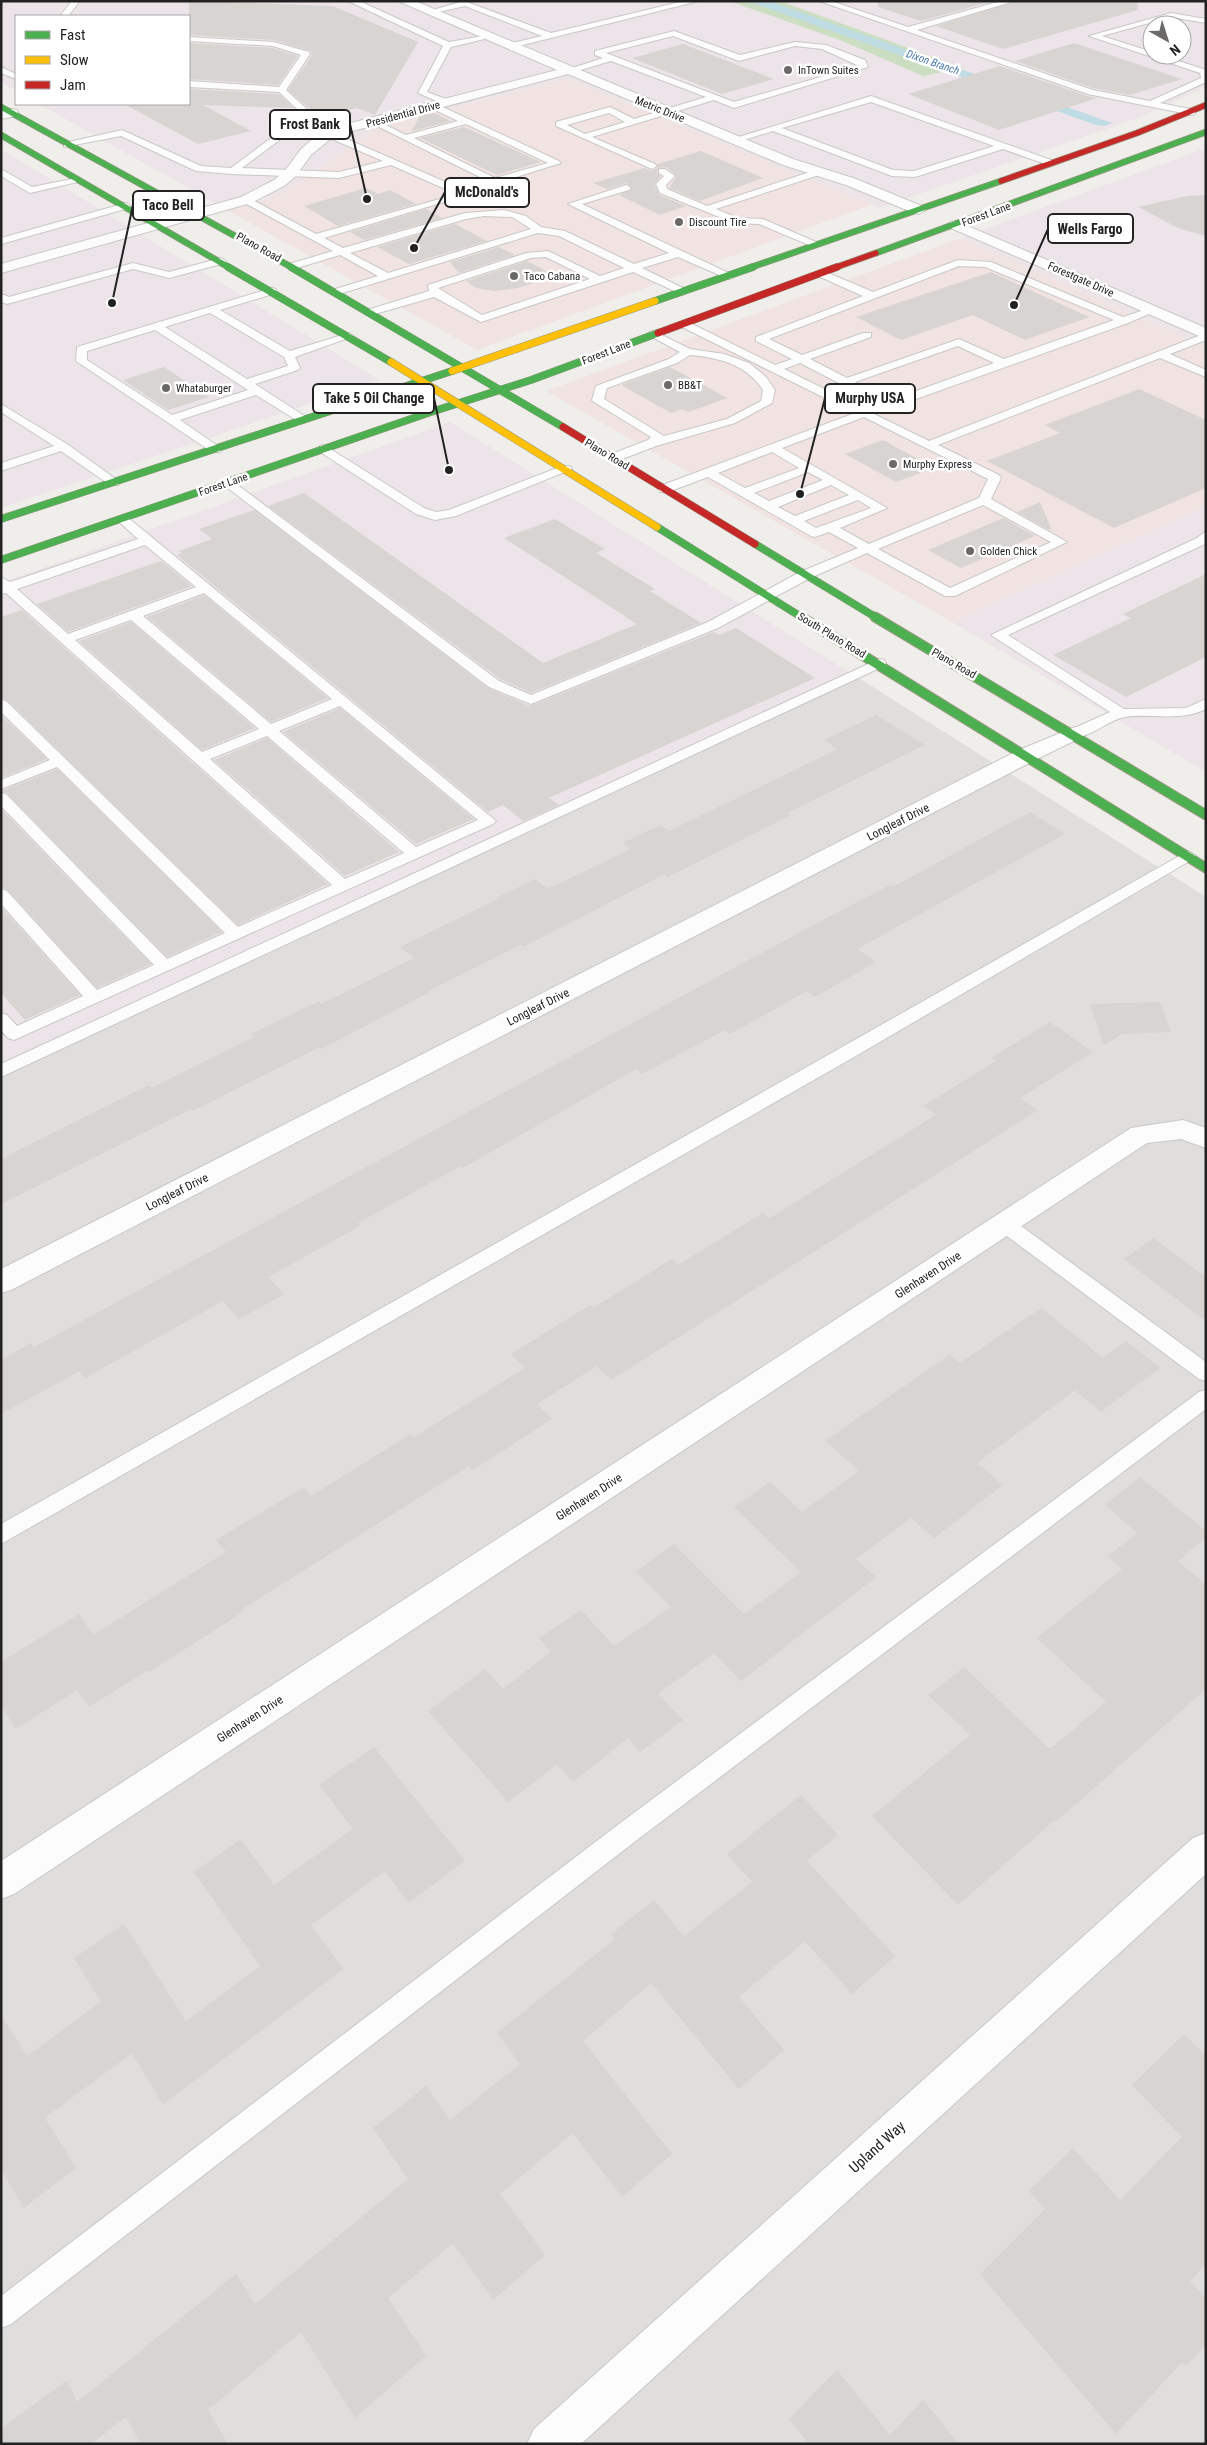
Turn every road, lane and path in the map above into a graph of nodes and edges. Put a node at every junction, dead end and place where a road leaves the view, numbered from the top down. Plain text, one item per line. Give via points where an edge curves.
1 (76, 1) edge
2 (352, 1) edge
3 (404, 1) edge
4 (695, 1) edge
5 (822, 1) edge
6 (1011, 1) edge
7 (430, 12) junction
8 (65, 15) edge
9 (1206, 22) edge
10 (908, 30) junction
11 (550, 36) junction
12 (489, 37) junction
13 (190, 39) edge
14 (448, 45) junction
15 (511, 46) junction
16 (612, 58) junction
17 (1, 69) edge
18 (566, 71) junction
19 (15, 77) edge
20 (15, 78) edge
21 (1, 80) edge
22 (190, 84) edge
23 (281, 90) junction
24 (714, 98) junction
25 (1153, 103) junction
26 (440, 104) junction
27 (1206, 105) edge
28 (5, 112) edge
29 (666, 112) junction
30 (1192, 112) junction
31 (1206, 115) edge
32 (467, 121) junction
33 (373, 122) junction
34 (633, 122) junction
35 (318, 124) junction
36 (773, 128) junction
37 (1206, 132) edge
38 (330, 135) junction
39 (1, 136) edge
40 (584, 137) junction
41 (405, 138) junction
42 (734, 140) junction
43 (67, 145) junction
44 (1003, 146) junction
45 (392, 162) junction
46 (1051, 163) junction
47 (652, 166) dead end
48 (232, 171) junction
49 (662, 171) dead end
50 (1, 172) edge
51 (819, 172) junction
52 (290, 174) junction
53 (77, 180) junction
54 (626, 188) dead end
55 (246, 200) junction
56 (126, 206) junction
57 (707, 209) junction
58 (919, 210) junction
59 (200, 214) junction
60 (465, 216) junction
61 (495, 224) dead end
62 (956, 225) junction
63 (160, 226) junction
64 (538, 230) junction
65 (314, 238) junction
66 (1, 242) edge
67 (818, 245) junction
68 (340, 252) junction
69 (678, 253) junction
70 (221, 261) junction
71 (293, 266) junction
72 (634, 267) junction
73 (1, 269) edge
74 (822, 274) junction
75 (386, 276) junction
76 (730, 276) junction
77 (598, 279) junction
78 (272, 291) junction
79 (336, 292) junction
80 (683, 292) junction
81 (435, 293) junction
82 (873, 296) junction
83 (1, 297) edge
84 (212, 309) junction
85 (1153, 310) junction
86 (371, 312) junction
87 (1124, 321) junction
88 (684, 324) junction
89 (156, 326) junction
90 (654, 334) junction
91 (867, 335) dead end
92 (1206, 335) edge
93 (349, 336) junction
94 (688, 352) junction
95 (1160, 354) junction
96 (288, 355) junction
97 (801, 359) junction
98 (1005, 364) junction
99 (465, 367) junction
100 (775, 369) junction
101 (1206, 374) edge
102 (422, 380) junction
103 (846, 382) junction
104 (246, 383) junction
105 (256, 390) junction
106 (501, 390) junction
107 (457, 403) junction
108 (892, 405) junction
109 (1, 407) edge
110 (866, 413) junction
111 (172, 419) junction
112 (302, 419) junction
113 (652, 443) junction
114 (929, 445) junction
115 (63, 447) junction
116 (216, 448) junction
117 (773, 448) junction
118 (324, 449) junction
119 (613, 458) junction
120 (1, 467) edge
121 (809, 468) junction
122 (566, 469) junction
123 (708, 472) junction
124 (832, 481) junction
125 (114, 482) junction
126 (227, 483) junction
127 (664, 489) junction
128 (744, 493) junction
129 (858, 496) junction
130 (984, 500) junction
131 (768, 506) junction
132 (1, 519) edge
133 (122, 519) junction
134 (794, 521) junction
135 (830, 528) junction
136 (1206, 535) edge
137 (147, 540) junction
138 (869, 549) junction
139 (1, 560) edge
140 (805, 575) junction
141 (4, 586) edge
142 (206, 588) junction
143 (766, 594) junction
144 (134, 614) junction
145 (66, 639) junction
146 (879, 663) junction
147 (342, 700) junction
148 (1206, 703) edge
149 (1, 704) edge
150 (1189, 712) junction
151 (1121, 713) junction
152 (1206, 714) edge
153 (269, 729) junction
154 (1075, 733) junction
155 (1027, 755) junction
156 (200, 758) junction
157 (60, 761) junction
158 (1, 785) edge
159 (1, 797) edge
160 (1206, 815) edge
161 (415, 854) junction
162 (1188, 856) junction
163 (1206, 868) edge
164 (344, 886) junction
165 (1, 894) edge
166 (235, 934) junction
167 (165, 966) junction
168 (94, 998) junction
169 (1, 1019) edge
170 (1, 1071) edge
171 (1194, 1134) edge
172 (1006, 1225) junction
173 (1, 1282) edge
174 (1206, 1373) edge
175 (1206, 1398) edge
176 (1, 1535) edge
177 (1206, 1850) edge
178 (1, 1882) edge
179 (1, 2314) edge
180 (549, 2444) edge

1 - 8 lane
2 - 14 lane
3 - 7 street, Metric Drive
4 - 11 lane
5 - 10 lane
6 - 10 lane
7 - 11 lane via 466,3
7 - 12 street, Metric Drive
9 - 25 lane via 1171,15 1093,36 1204,72 1206,79
10 - 25 lane via 1091,92
11 - 15 lane
12 - 14 lane
12 - 15 street, Metric Drive
13 - 23 lane via 274,44 306,54
14 - 26 lane via 422,93
15 - 18 street, Metric Drive
16 - 18 lane
16 - 24 lane
16 - 24 lane via 598,53 674,33 739,58 788,45 808,45 823,47 862,62 864,67 734,105
17 - 19 lane
18 - 26 street, Presidential Drive
18 - 29 street, Metric Drive
20 - 21 lane
22 - 23 lane
23 - 35 lane
24 - 29 lane
25 - 30 lane
26 - 32 lane
26 - 33 street, Presidential Drive
27 - 30 main road
28 - 43 main road, Plano Road
29 - 34 lane
29 - 42 street, Metric Drive
30 - 31 main road
30 - 46 main road
32 - 41 lane
32 - 41 lane via 556,163 494,181
33 - 38 street, Presidential Drive
33 - 41 lane
34 - 40 lane
34 - 40 lane via 610,110 558,124
35 - 38 lane
35 - 48 lane via 290,128
36 - 42 lane
36 - 44 lane via 871,99
36 - 44 lane via 892,173 916,174
37 - 62 main road, Forest Lane
38 - 45 lane
38 - 52 street, Presidential Drive via 306,152
39 - 53 main road
40 - 47 lane
42 - 51 street, Metric Drive
43 - 48 lane via 122,133 199,170
43 - 59 main road, Plano Road
44 - 46 lane
45 - 52 lane via 339,175
45 - 65 lane via 456,190 459,196
46 - 58 main road
48 - 52 lane
49 - 57 lane via 670,176 662,184 663,191
50 - 53 lane via 30,190
51 - 57 lane
51 - 58 street, Metric Drive
52 - 55 street, Presidential Drive
53 - 56 main road
54 - 69 lane via 573,204
55 - 59 street, Presidential Drive
55 - 65 lane
56 - 63 main road
56 - 66 lane
57 - 67 lane via 737,221 760,221
58 - 62 main road
58 - 67 main road
59 - 63 street, Presidential Drive
59 - 71 main road, Plano Road
60 - 61 lane
60 - 64 lane via 492,212 512,214 531,221
60 - 68 lane
62 - 74 main road, Forest Lane
62 - 85 street, Forestgate Drive
63 - 70 main road
63 - 73 street, Presidential Drive
64 - 72 lane via 561,233
64 - 75 lane via 505,235
65 - 68 lane
67 - 76 main road
68 - 71 lane
68 - 75 lane
69 - 72 lane
69 - 76 lane
70 - 78 main road
70 - 83 lane via 169,275 133,266 7,301
71 - 79 main road, Plano Road
72 - 77 lane
72 - 80 lane
74 - 82 lane
74 - 88 main road, Forest Lane
75 - 79 lane
76 - 80 main road
77 - 81 lane via 481,319
77 - 81 lane via 548,254 530,256 432,287
78 - 84 lane
78 - 93 main road
79 - 86 main road, Plano Road
80 - 99 main road
81 - 86 lane
82 - 87 lane via 958,263 987,264
82 - 97 lane via 760,339
84 - 89 lane
84 - 96 lane
85 - 87 lane
85 - 92 street, Forestgate Drive
86 - 99 main road, Plano Road
87 - 98 lane
88 - 90 main road, Forest Lane
88 - 100 lane
89 - 104 lane
89 - 111 lane via 81,349 82,361
90 - 94 lane
90 - 106 main road, Forest Lane
91 - 97 lane
92 - 95 lane
93 - 96 lane
93 - 102 main road
94 - 113 lane via 673,361 602,386 598,400 658,436
94 - 113 lane via 714,354 737,361 760,376 769,390 766,403 731,422
95 - 101 lane
95 - 114 lane
96 - 104 lane via 294,368
97 - 100 lane
97 - 103 lane
98 - 103 lane via 959,342
98 - 108 lane
99 - 102 main road
99 - 106 main road, Plano Road
100 - 110 lane
102 - 107 main road
102 - 112 main road
103 - 108 lane
104 - 105 lane
105 - 111 lane
105 - 112 lane
106 - 107 main road, Forest Lane
106 - 119 main road, Plano Road
107 - 118 main road, Forest Lane
107 - 122 main road, South Plano Road
108 - 110 lane
109 - 115 lane
110 - 114 lane
110 - 117 lane
111 - 116 lane
112 - 116 main road
113 - 119 lane
114 - 130 lane via 995,478
115 - 120 lane
115 - 125 lane
116 - 125 main road
117 - 121 lane
117 - 123 lane
118 - 122 lane via 420,511 435,516 452,513
118 - 126 main road, Forest Lane
119 - 127 main road, Plano Road
121 - 124 lane
121 - 128 lane
122 - 143 main road, South Plano Road
123 - 127 lane
123 - 128 lane
124 - 129 lane
124 - 131 lane
125 - 132 main road
126 - 133 main road, Forest Lane
126 - 143 lane via 494,684 531,700 713,624
127 - 140 main road, Plano Road
128 - 131 lane
129 - 134 lane
129 - 135 lane via 881,508
130 - 138 lane
130 - 138 lane via 1061,542 950,593
131 - 134 lane
133 - 137 lane
133 - 139 main road, Forest Lane
134 - 135 lane via 815,533
135 - 138 lane
136 - 151 lane via 1201,541 998,635
137 - 141 lane
137 - 142 lane
138 - 140 lane
140 - 143 lane
140 - 154 main road, Plano Road
141 - 145 lane
142 - 144 lane
142 - 147 lane
143 - 146 main road, South Plano Road
144 - 145 lane
144 - 153 lane
145 - 156 lane
146 - 155 main road, South Plano Road
146 - 170 lane
147 - 153 lane
147 - 161 lane via 488,821
148 - 150 lane
149 - 157 lane
150 - 151 lane
150 - 152 lane
151 - 154 lane
153 - 156 lane
153 - 161 lane
154 - 155 street, Longleaf Drive
154 - 160 main road, Plano Road
155 - 162 main road, South Plano Road
155 - 173 street, Longleaf Drive
156 - 164 lane
157 - 158 lane
157 - 166 lane
159 - 167 lane
161 - 164 lane
162 - 163 main road, South Plano Road
162 - 176 lane via 848,1054
164 - 166 lane
165 - 168 lane
166 - 167 lane
167 - 168 lane
168 - 169 lane via 14,1034
171 - 172 street, Glenhaven Drive via 1140,1135
172 - 174 lane
172 - 178 street, Glenhaven Drive
175 - 179 lane via 624,1835
177 - 180 street, Upland Way

